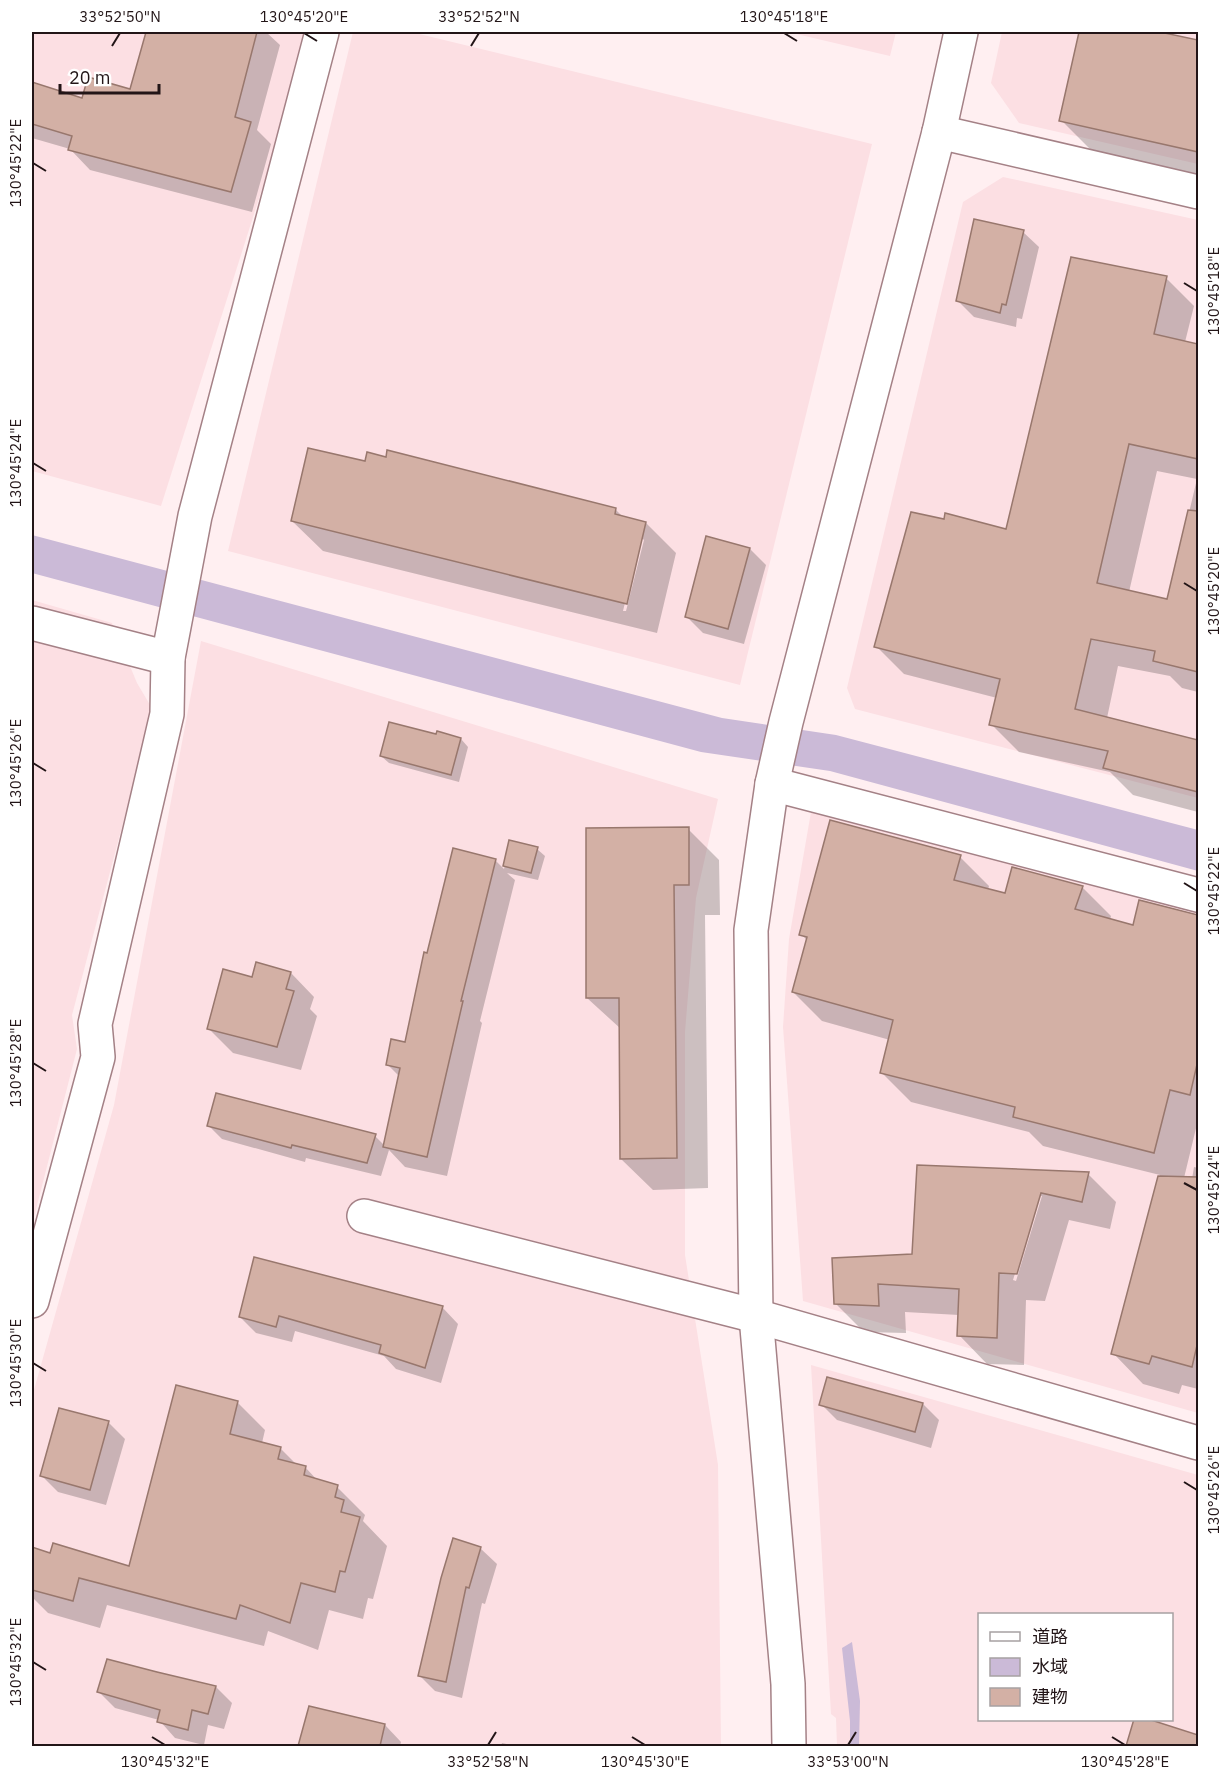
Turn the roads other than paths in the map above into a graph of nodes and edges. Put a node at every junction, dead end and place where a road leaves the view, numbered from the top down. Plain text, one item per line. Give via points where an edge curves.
1 (322, 32) edge
2 (961, 32) edge
3 (939, 132) junction
4 (1198, 192) edge
5 (32, 623) edge
6 (168, 658) junction
7 (774, 775) junction
8 (1198, 895) edge
9 (364, 1216) dead end
10 (32, 1300) edge
11 (756, 1316) junction
12 (1198, 1443) edge
13 (789, 1746) edge

1 - 6 street via 195,516
2 - 3 street
3 - 4 street
3 - 7 street
5 - 6 street
6 - 10 street via 167,714 94,1024 98,1057
7 - 8 street
7 - 11 street via 751,930
9 - 11 street
11 - 12 street
11 - 13 street via 788,1684

